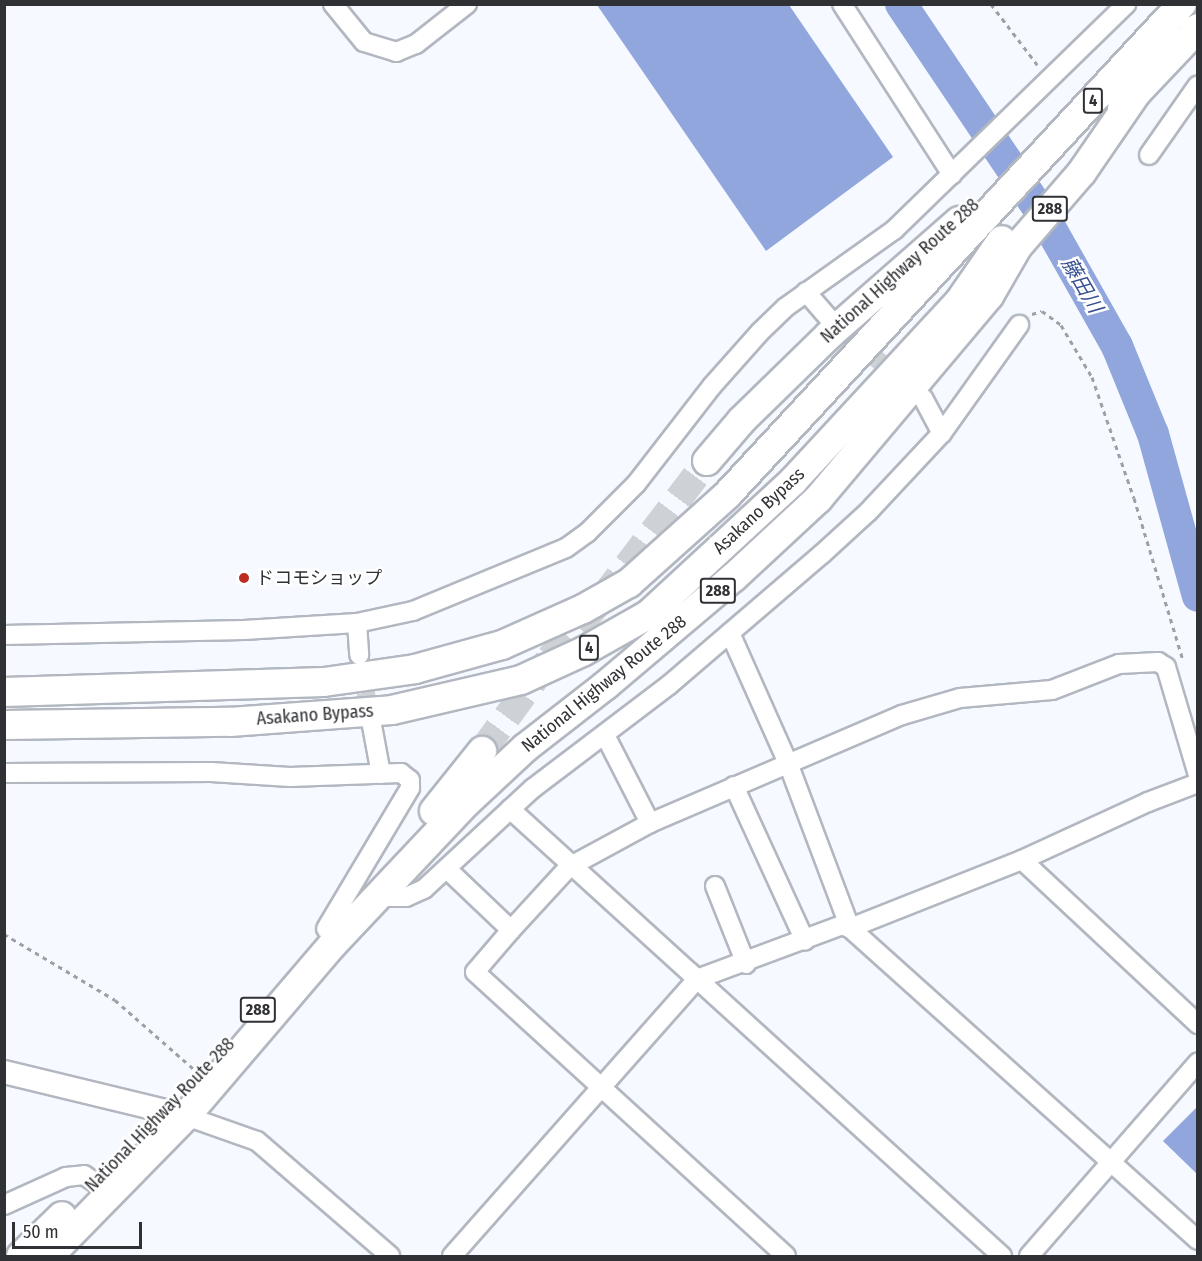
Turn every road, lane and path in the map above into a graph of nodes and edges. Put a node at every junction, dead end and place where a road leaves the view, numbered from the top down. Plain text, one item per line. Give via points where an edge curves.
1 (333, 4) edge
2 (467, 4) edge
3 (842, 4) edge
4 (991, 4) edge
5 (1126, 4) edge
6 (1182, 4) edge
7 (1197, 28) edge
8 (1048, 79) junction
9 (1197, 85) edge
10 (1066, 149) junction
11 (1149, 155) dead end
12 (957, 170) junction
13 (1000, 221) junction
14 (806, 292) junction
15 (831, 321) tunnel mouth
16 (1019, 325) joint
17 (923, 398) dead end
18 (942, 433) junction
19 (707, 461) tunnel mouth
20 (357, 622) junction
21 (730, 633) junction
22 (4, 635) edge
23 (359, 655) tunnel mouth
24 (1184, 663) dead end
25 (4, 692) edge
26 (370, 715) tunnel mouth
27 (4, 725) edge
28 (605, 735) junction
29 (482, 751) tunnel mouth
30 (788, 763) junction
31 (4, 773) edge
32 (381, 774) junction
33 (1197, 775) edge
34 (1197, 783) edge
35 (735, 786) junction
36 (510, 810) junction
37 (650, 823) junction
38 (1022, 860) junction
39 (569, 867) junction
40 (448, 870) junction
41 (715, 886) dead end
42 (377, 897) junction
43 (849, 928) junction
44 (326, 929) junction
45 (511, 930) junction
46 (4, 934) edge
47 (805, 941) junction
48 (746, 964) junction
49 (697, 980) junction
50 (1197, 1024) edge
51 (1197, 1062) edge
52 (4, 1072) edge
53 (201, 1075) junction
54 (598, 1088) junction
55 (176, 1114) junction
56 (1113, 1162) junction
57 (105, 1187) junction
58 (4, 1204) edge
59 (1197, 1240) edge
60 (21, 1257) edge
61 (49, 1257) edge
62 (390, 1257) edge
63 (452, 1257) edge
64 (786, 1257) edge
65 (1002, 1257) edge
66 (1029, 1257) edge

1 - 2 street via 364,42 396,52 416,44
3 - 12 street
4 - 8 path
5 - 8 street
6 - 10 highway, National Highway Route 288 / 288 via 1127,64
7 - 10 highway, National Highway Route 288 / 288 via 1135,95
8 - 12 street
9 - 11 street
10 - 13 highway, National Highway Route 288 / 288
10 - 13 highway, National Highway Route 288 / 288
12 - 14 street via 894,230
13 - 19 highway, National Highway Route 288 / 288 via 945,235 829,334 742,420
13 - 25 highway, Asakano Bypass / 4 via 660,558 629,583 583,609 502,645 404,671 324,682 241,687
13 - 27 highway, Asakano Bypass / 4 via 959,302 793,481 648,615 584,651 521,680 392,710 230,722
13 - 42 highway, National Highway Route 288 / 288 via 989,296 818,499 606,686 525,748 466,803
14 - 15 street
14 - 20 street via 733,361 636,484 566,548 413,611
16 - 18 street
16 - 24 path via 1035,312 1053,317 1092,377
17 - 18 street
18 - 21 street via 868,512
20 - 22 street via 244,630
20 - 23 street
21 - 28 street
21 - 30 street
26 - 32 street
28 - 36 street
28 - 37 street
29 - 44 highway, National Highway Route 288 / 288 via 388,865
30 - 33 street via 930,705 960,698 1052,690 1133,660 1158,662 1166,667
30 - 35 street
30 - 43 street
31 - 32 street
32 - 44 street via 401,773 410,780 410,788
34 - 38 street
35 - 37 street
35 - 47 street
36 - 39 street
36 - 40 street
37 - 39 street
38 - 43 street
38 - 50 street
39 - 45 street
39 - 49 street
40 - 42 street via 406,897
40 - 45 street
41 - 48 street
42 - 55 highway, National Highway Route 288 / 288
43 - 47 street via 843,926
43 - 56 street
44 - 53 highway, National Highway Route 288 / 288
45 - 54 street via 475,972
46 - 53 path via 115,1000
47 - 48 street
48 - 49 street
49 - 54 street
49 - 65 street
51 - 56 street
52 - 55 street
53 - 55 highway, National Highway Route 288 / 288
54 - 63 street
54 - 64 street
55 - 57 highway, National Highway Route 288 / 288
55 - 62 street via 257,1141
56 - 59 street
56 - 66 street
57 - 58 street via 84,1175 66,1177
57 - 60 highway, National Highway Route 288 / 288
57 - 61 highway, National Highway Route 288 / 288

